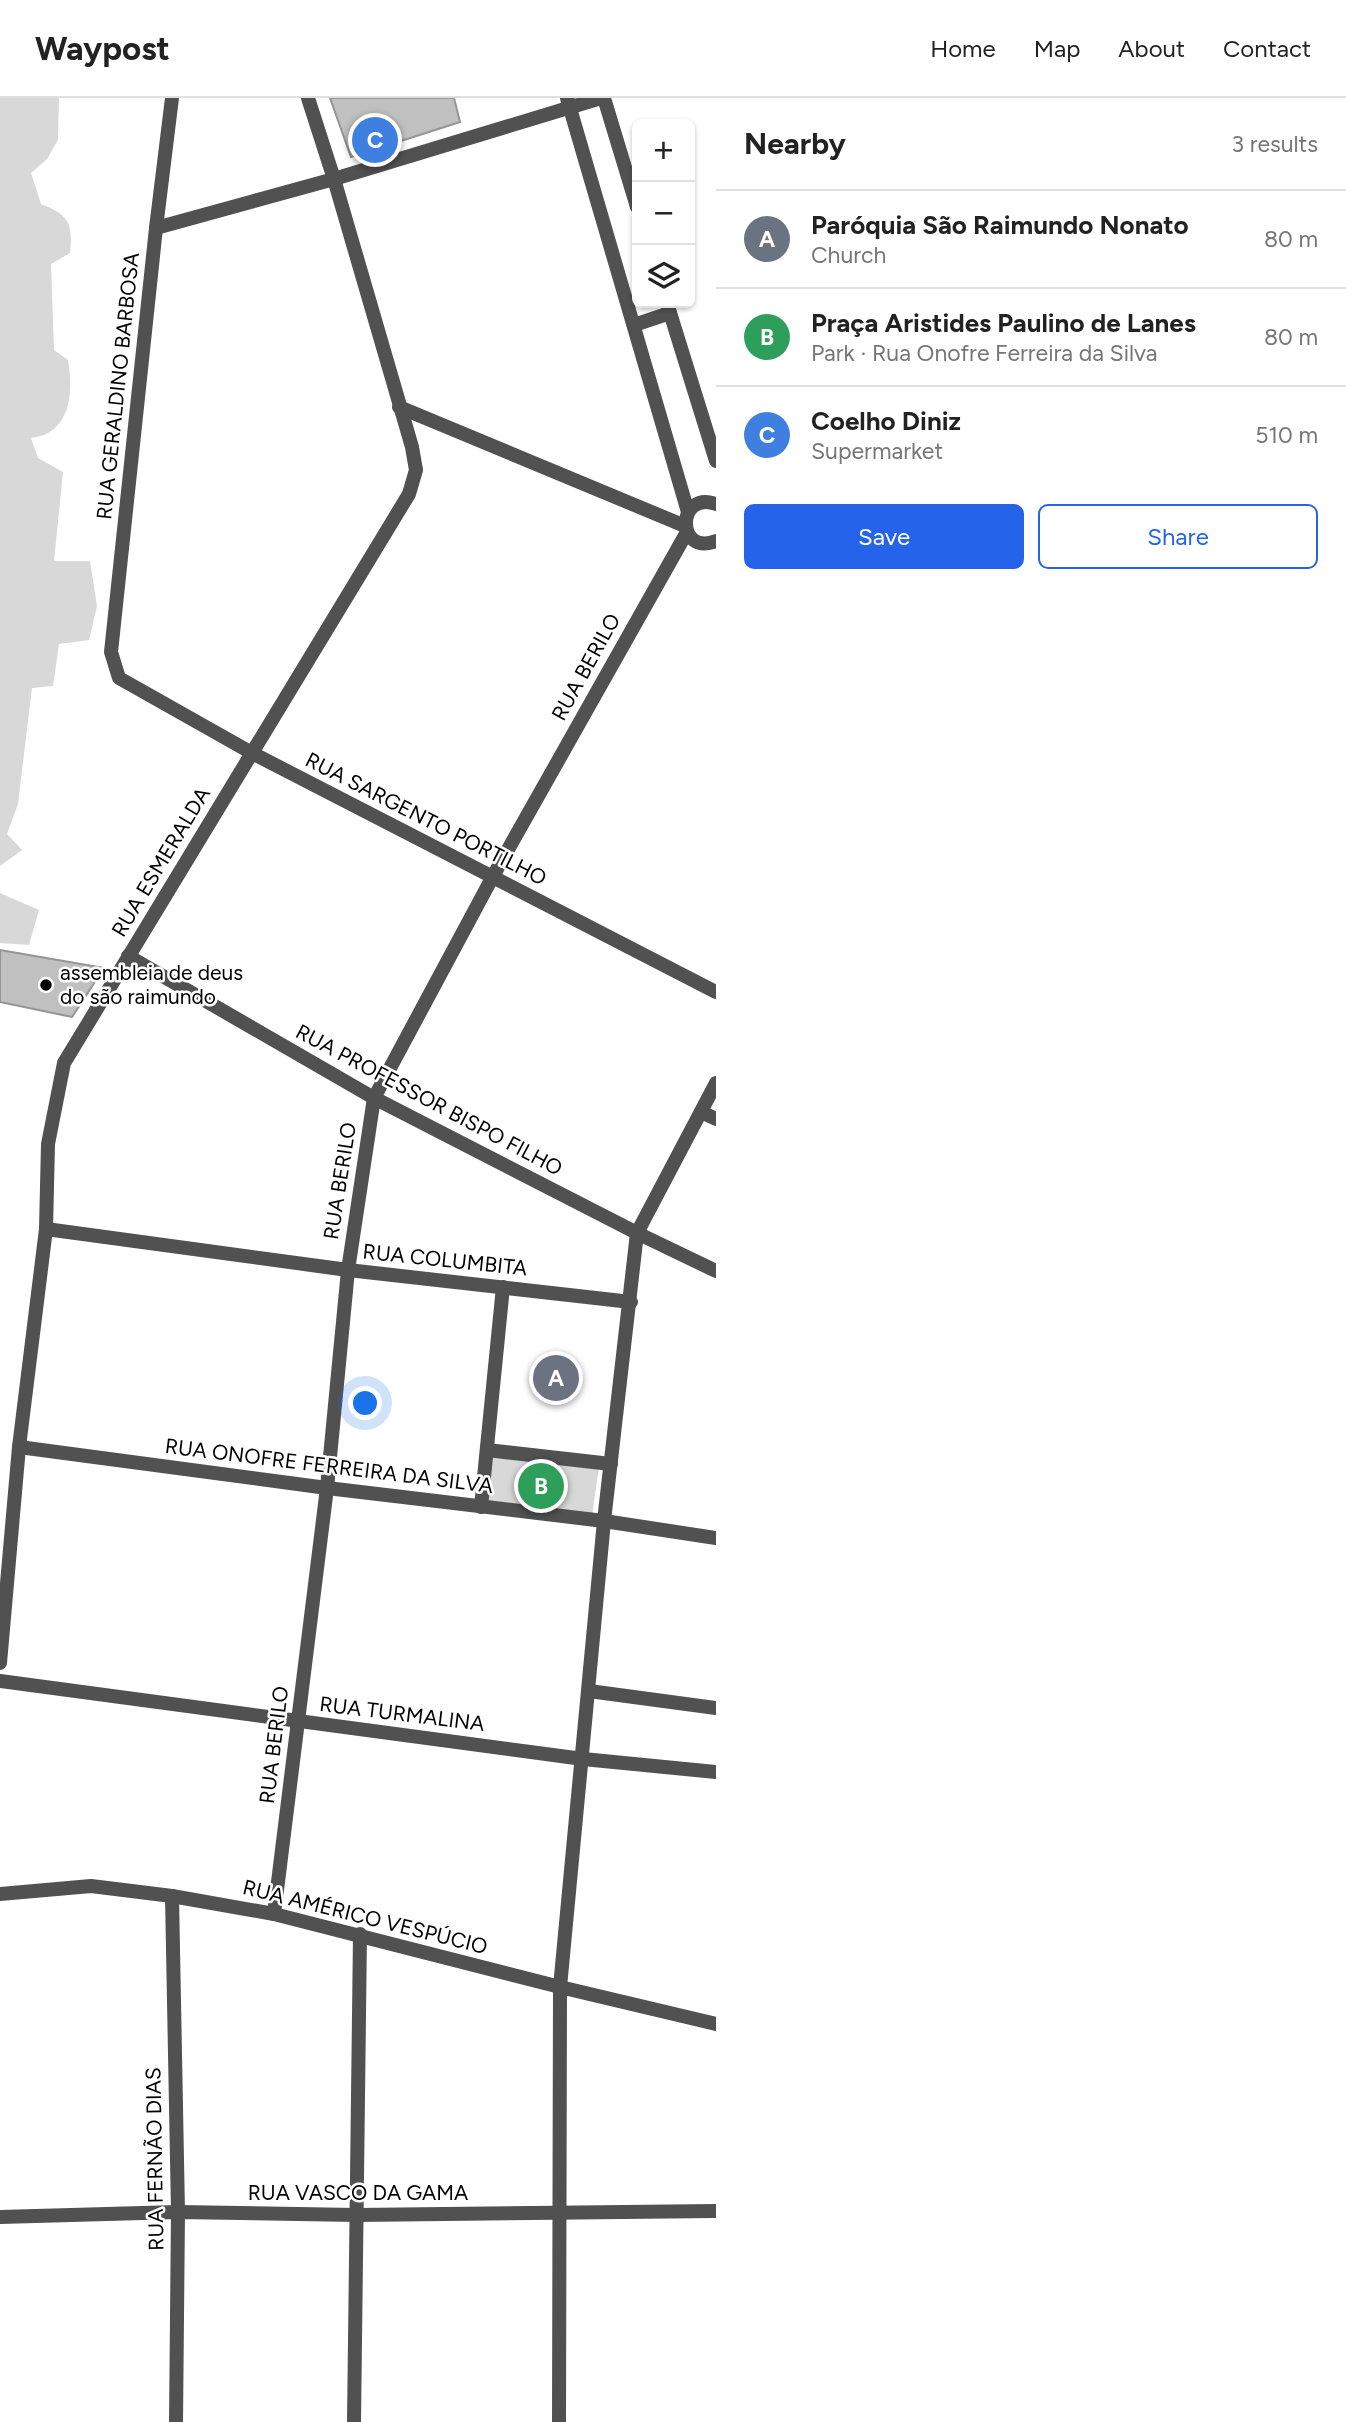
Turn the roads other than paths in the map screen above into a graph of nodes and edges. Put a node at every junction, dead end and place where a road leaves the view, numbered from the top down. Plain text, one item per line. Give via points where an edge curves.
1 (172, 98) edge
2 (308, 98) edge
3 (602, 98) edge
4 (569, 103) edge
5 (334, 179) junction
6 (632, 191) edge
7 (156, 228) junction
8 (668, 308) edge
9 (634, 325) junction
10 (399, 407) junction
11 (716, 461) edge
12 (716, 504) edge
13 (687, 523) junction
14 (712, 545) edge
15 (119, 678) joint
16 (252, 753) junction
17 (492, 878) junction
18 (128, 956) junction
19 (716, 992) edge
20 (716, 1083) edge
21 (373, 1098) junction
22 (701, 1112) junction
23 (716, 1119) edge
24 (46, 1229) junction
25 (637, 1233) junction
26 (348, 1270) junction
27 (716, 1270) edge
28 (503, 1287) junction
29 (631, 1302) junction
30 (19, 1447) junction
31 (487, 1450) junction
32 (611, 1464) junction
33 (327, 1488) junction
34 (481, 1507) junction
35 (604, 1521) junction
36 (716, 1538) edge
37 (0, 1663) edge
38 (0, 1681) edge
39 (589, 1691) junction
40 (716, 1708) edge
41 (298, 1722) junction
42 (583, 1759) junction
43 (716, 1772) edge
44 (0, 1894) edge
45 (172, 1896) junction
46 (274, 1914) junction
47 (360, 1934) junction
48 (560, 1987) junction
49 (716, 2024) edge
50 (716, 2211) edge
51 (178, 2212) junction
52 (559, 2214) junction
53 (356, 2215) junction
54 (0, 2217) edge
55 (176, 2422) edge
56 (354, 2422) edge
57 (559, 2422) edge

1 - 7 street, RUA GERALDINO BARBOSA
2 - 5 street, RUA ESMERALDA
3 - 4 street
3 - 6 street
4 - 5 street
4 - 9 street
5 - 7 street
5 - 10 street, RUA ESMERALDA
7 - 15 street, RUA GERALDINO BARBOSA via 111,652
8 - 9 street
8 - 11 street
9 - 13 street
10 - 13 street
10 - 16 street, RUA ESMERALDA via 416,470 409,494
12 - 13 street via 698,504
13 - 14 street via 691,538
13 - 17 street, RUA BERILO
15 - 16 street, RUA SARGENTO PORTILHO
16 - 17 street, RUA SARGENTO PORTILHO
16 - 18 street, RUA ESMERALDA
17 - 19 street, RUA SARGENTO PORTILHO
17 - 21 street, RUA BERILO
18 - 21 street, RUA PROFESSOR BISPO FILHO
18 - 24 street, RUA ESMERALDA via 64,1063 48,1144
20 - 22 street
21 - 25 street, RUA PROFESSOR BISPO FILHO
21 - 26 street, RUA BERILO
22 - 23 street
22 - 25 street
24 - 26 street, RUA COLUMBITA
24 - 30 street, RUA ESMERALDA
25 - 27 street, RUA PROFESSOR BISPO FILHO
25 - 29 street
26 - 28 street, RUA COLUMBITA
26 - 33 street, RUA BERILO
28 - 29 street, RUA COLUMBITA
28 - 31 street
29 - 32 street
30 - 33 street, RUA ONOFRE FERREIRA DA SILVA
30 - 37 street, RUA ESMERALDA
31 - 32 street
31 - 34 street
32 - 35 street
33 - 34 street, RUA ONOFRE FERREIRA DA SILVA
33 - 41 street, RUA BERILO
34 - 35 street, RUA ONOFRE FERREIRA DA SILVA
35 - 36 street, RUA ONOFRE FERREIRA DA SILVA
35 - 39 street
38 - 41 street, RUA TURMALINA
39 - 40 street
39 - 42 street
41 - 42 street, RUA TURMALINA
41 - 46 street, RUA BERILO
42 - 43 street, RUA TURMALINA
42 - 48 street
44 - 45 street, RUA AMÉRICO VESPÚCIO via 91,1886
45 - 46 street, RUA AMÉRICO VESPÚCIO
45 - 51 street, RUA FERNÃO DIAS
46 - 47 street, RUA AMÉRICO VESPÚCIO
47 - 48 street, RUA AMÉRICO VESPÚCIO
47 - 53 street
48 - 49 street, RUA AMÉRICO VESPÚCIO
48 - 52 street
50 - 52 street, RUA VASCO DA GAMA
51 - 53 street, RUA VASCO DA GAMA
51 - 54 street, RUA VASCO DA GAMA
51 - 55 street, RUA FERNÃO DIAS
52 - 53 street, RUA VASCO DA GAMA
52 - 57 street
53 - 56 street

